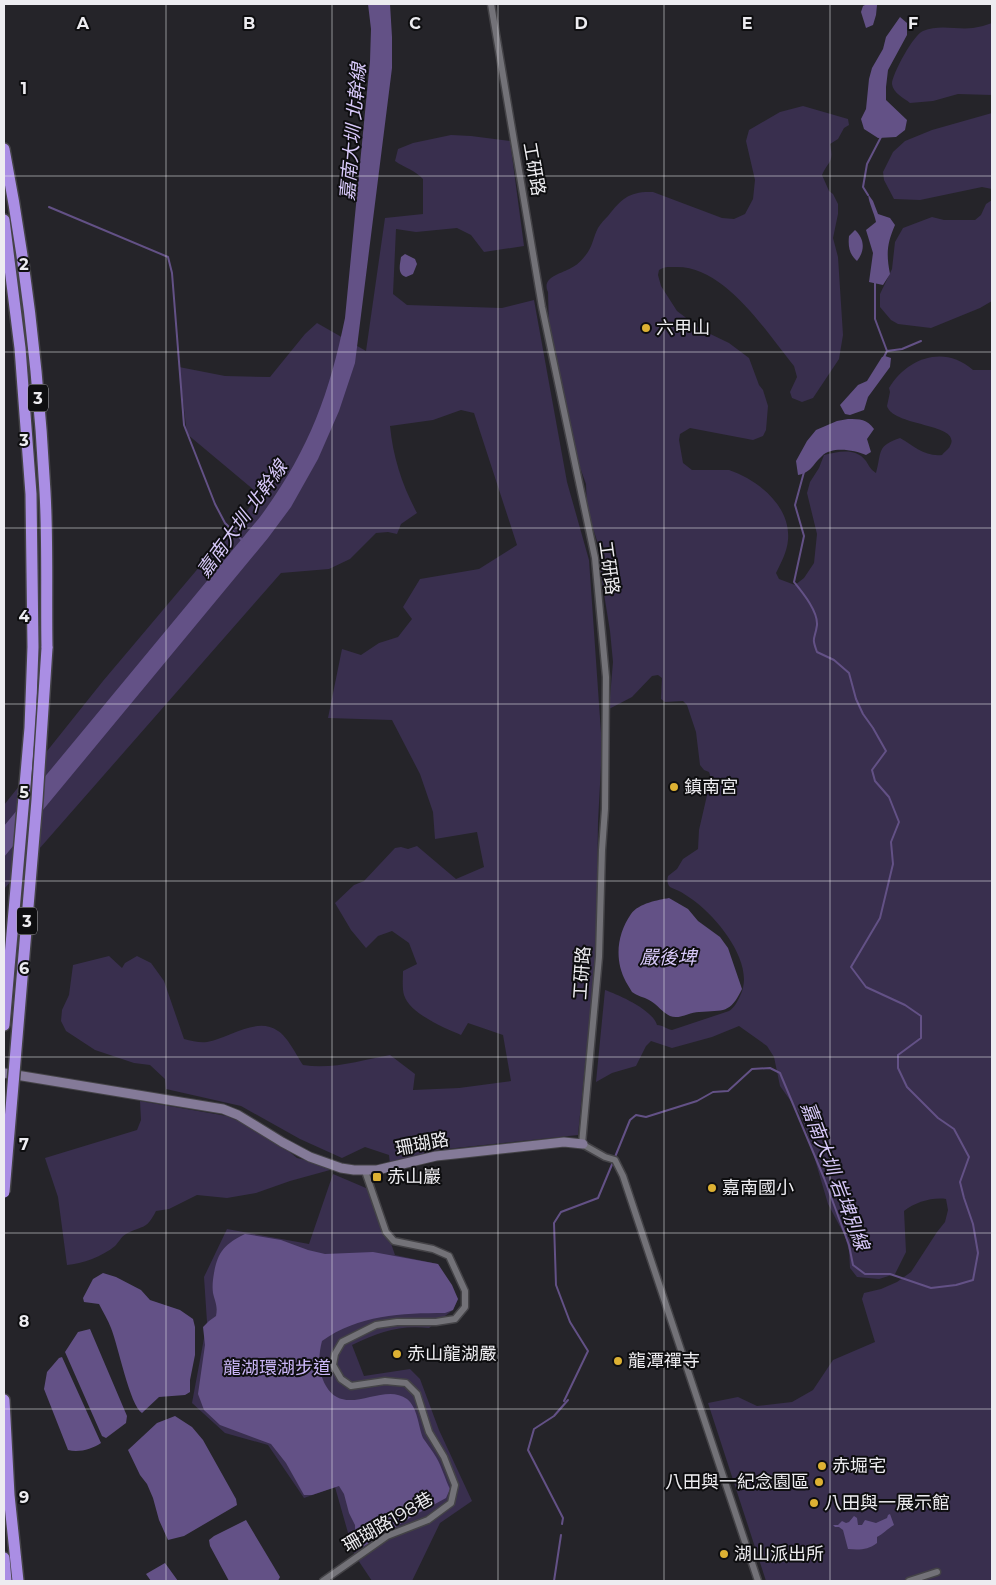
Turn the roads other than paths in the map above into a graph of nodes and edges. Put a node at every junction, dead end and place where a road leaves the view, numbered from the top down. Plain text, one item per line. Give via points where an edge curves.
1 (491, 4) edge
2 (4, 149) edge
3 (4, 220) edge
4 (4, 1025) edge
5 (4, 1073) edge
6 (583, 1144) junction
7 (365, 1171) junction
8 (4, 1192) edge
9 (4, 1400) edge
10 (4, 1558) edge
11 (937, 1572) dead end
12 (6, 1581) edge
13 (18, 1581) edge
14 (323, 1581) edge
15 (758, 1581) edge
16 (909, 1581) edge

1 - 6 street, 工研路 via 542,307 595,558 606,678 599,957
2 - 8 highway, 3, bridge via 34,343 45,493 47,648
3 - 4 highway, 3 via 20,348 31,494 33,647 30,728
5 - 7 street, 珊瑚路 via 223,1109 313,1158 346,1169
6 - 7 street, 珊瑚路 via 564,1142 455,1154
6 - 15 street, 珊瑚路 via 615,1160 623,1176
7 - 14 street, 珊瑚路198巷 via 386,1232 394,1241 433,1249 449,1256 465,1291 465,1308 455,1319 376,1326 342,1342 333,1365 351,1386 385,1381 406,1383 418,1394 429,1432 455,1484 450,1503 428,1520 387,1536
9 - 13 highway
10 - 12 highway
11 - 16 street

